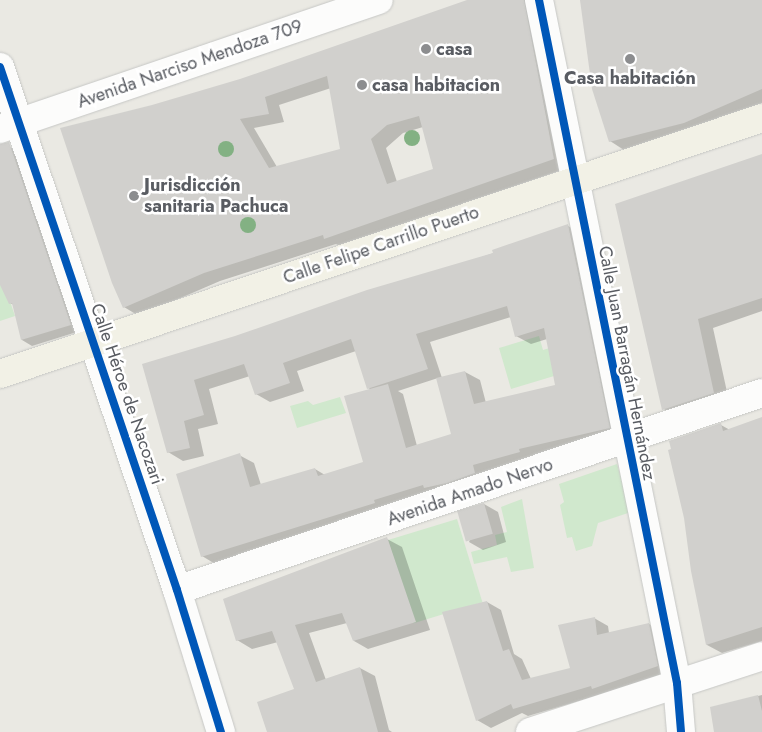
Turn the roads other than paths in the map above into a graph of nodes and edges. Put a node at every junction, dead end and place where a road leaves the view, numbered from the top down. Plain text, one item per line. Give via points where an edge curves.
1 (379, 0) edge
2 (539, 0) edge
3 (324, 8) edge
4 (0, 67) edge
5 (762, 118) edge
6 (9, 126) edge
7 (575, 180) junction
8 (94, 342) junction
9 (0, 374) edge
10 (762, 393) edge
11 (627, 439) junction
12 (177, 590) junction
13 (762, 656) edge
14 (678, 683) junction
15 (221, 732) edge
16 (530, 732) edge
17 (681, 732) edge

1 - 3 street, Avenida Narciso Mendoza 709
2 - 7 street, Calle Juan Barragán Hernández
3 - 6 street, Avenida Narciso Mendoza 709
4 - 6 street, Calle Héroe de Nacozari
5 - 7 main road, Calle Felipe Carrillo Puerto
6 - 8 street, Calle Héroe de Nacozari
7 - 8 main road, Calle Felipe Carrillo Puerto
7 - 11 street, Calle Juan Barragán Hernández
8 - 9 main road, Calle Felipe Carrillo Puerto
8 - 12 street, Calle Héroe de Nacozari
10 - 11 street, Avenida Amado Nervo
11 - 12 street, Avenida Amado Nervo
11 - 14 street, Calle Juan Barragán Hernández
12 - 15 street, Calle Héroe de Nacozari
13 - 14 street
14 - 16 street
14 - 17 street, Calle Juan Barragán Hernández

